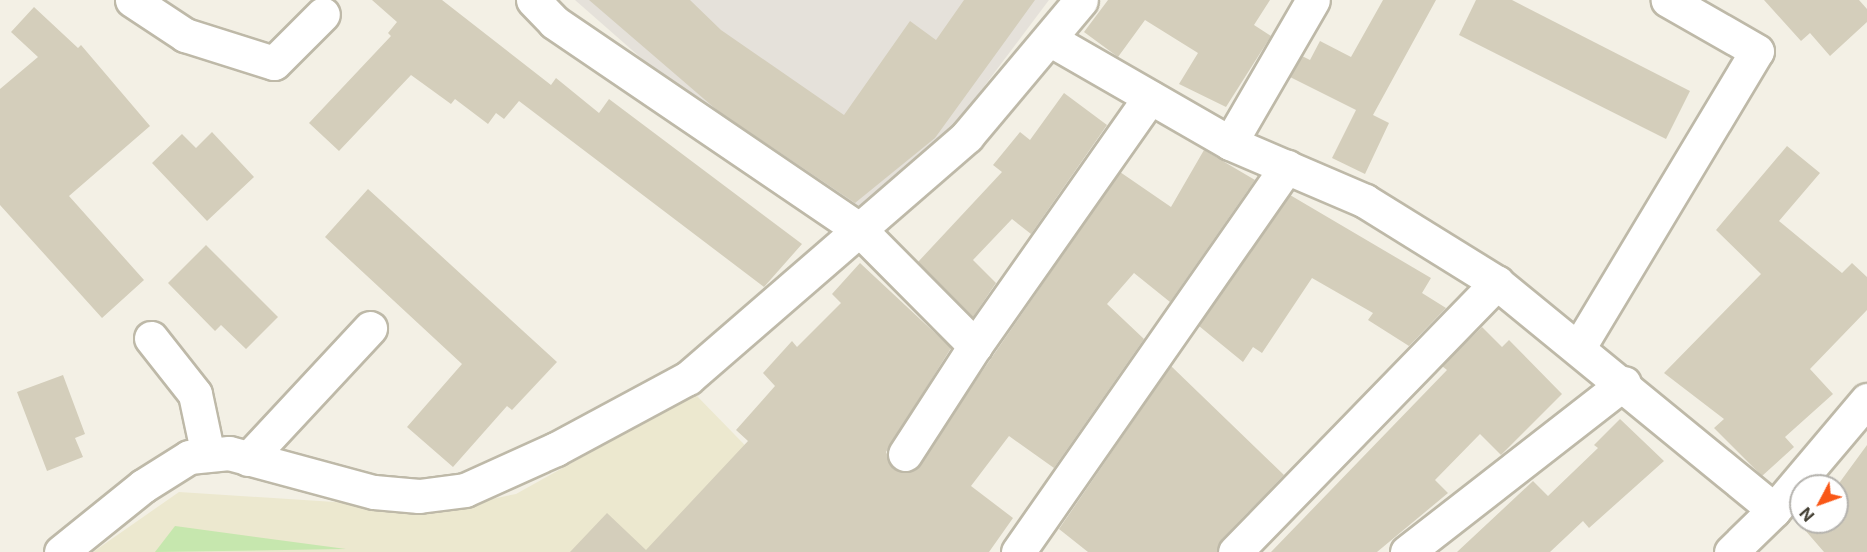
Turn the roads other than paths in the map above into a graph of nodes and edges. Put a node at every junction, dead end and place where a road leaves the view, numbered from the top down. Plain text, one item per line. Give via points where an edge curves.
1 (132, 0) edge
2 (533, 0) edge
3 (1082, 0) edge
4 (1313, 0) edge
5 (1668, 0) edge
6 (323, 14) dead end
7 (1051, 40) junction
8 (1150, 97) junction
9 (1230, 143) junction
10 (1287, 167) junction
11 (859, 229) junction
12 (1497, 283) junction
13 (370, 328) dead end
14 (151, 338) dead end
15 (975, 346) junction
16 (1579, 346) junction
17 (1624, 383) junction
18 (1867, 400) edge
19 (905, 454) dead end
20 (208, 455) junction
21 (248, 459) junction
22 (1774, 510) junction
23 (61, 552) edge
24 (1018, 552) edge
25 (1235, 552) edge
26 (1407, 552) edge
27 (1731, 552) edge

1 - 6 street via 185,35 274,63
2 - 11 street via 554,22
3 - 7 street
4 - 9 street
5 - 16 street via 1757,51
7 - 8 street
7 - 11 street via 967,136
8 - 9 street
8 - 15 street
9 - 10 street
10 - 12 street via 1365,201
10 - 24 street
11 - 15 street
11 - 21 street via 688,378 556,449 465,490 419,496 374,492
12 - 16 street
12 - 25 street
13 - 21 street
14 - 20 street via 195,394
15 - 19 street
16 - 17 street
17 - 22 street
17 - 26 street
18 - 22 street
20 - 21 street via 229,453
20 - 23 street via 189,457 143,486
22 - 27 street

